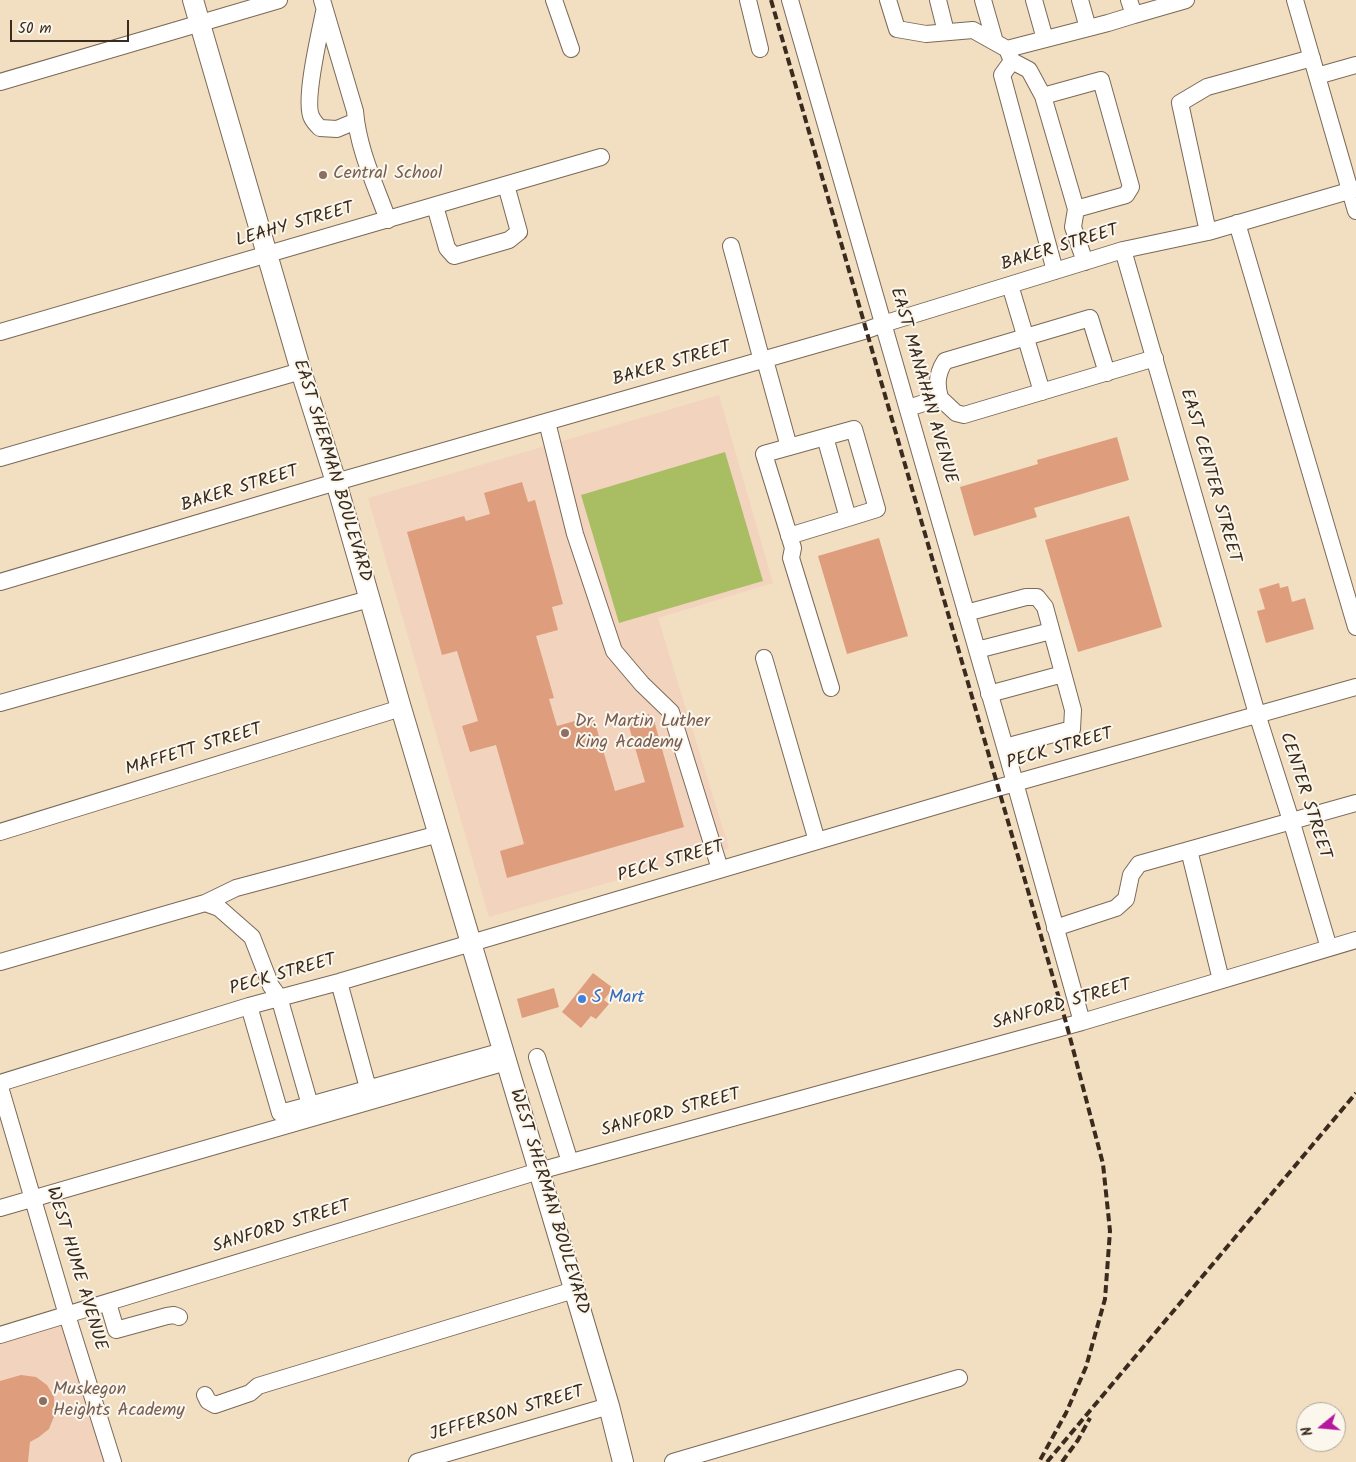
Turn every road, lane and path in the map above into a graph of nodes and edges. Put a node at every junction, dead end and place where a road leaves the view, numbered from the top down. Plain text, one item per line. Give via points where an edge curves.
1 (193, 0) edge
2 (279, 0) edge
3 (554, 0) edge
4 (748, 0) edge
5 (790, 0) edge
6 (888, 0) edge
7 (938, 0) edge
8 (983, 0) edge
9 (1034, 0) edge
10 (1080, 0) edge
11 (1186, 0) edge
12 (1295, 0) edge
13 (323, 4) edge
14 (1132, 7) edge
15 (200, 24) junction
16 (1088, 28) junction
17 (946, 32) junction
18 (1045, 40) junction
19 (571, 49) dead end
20 (760, 49) dead end
21 (1005, 51) junction
22 (1312, 58) junction
23 (1356, 65) edge
24 (1317, 76) junction
25 (0, 82) edge
26 (1043, 96) junction
27 (356, 121) junction
28 (601, 157) dead end
29 (506, 185) junction
30 (1353, 190) edge
31 (435, 206) junction
32 (1076, 209) junction
33 (1356, 211) edge
34 (388, 220) junction
35 (1237, 223) junction
36 (1208, 232) junction
37 (731, 246) dead end
38 (1123, 250) junction
39 (267, 255) junction
40 (1085, 262) junction
41 (1055, 271) junction
42 (1010, 285) junction
43 (883, 324) junction
44 (0, 332) edge
45 (1026, 337) junction
46 (1154, 358) junction
47 (764, 360) junction
48 (301, 371) junction
49 (1107, 373) junction
50 (1042, 392) junction
51 (940, 398) junction
52 (908, 408) junction
53 (547, 422) junction
54 (825, 437) junction
55 (789, 447) junction
56 (0, 458) edge
57 (336, 482) junction
58 (848, 518) junction
59 (789, 536) junction
60 (0, 582) edge
61 (369, 599) junction
62 (966, 613) junction
63 (1356, 627) edge
64 (1051, 631) junction
65 (977, 650) junction
66 (764, 658) dead end
67 (1063, 674) junction
68 (1356, 687) edge
69 (831, 688) dead end
70 (990, 694) junction
71 (0, 703) edge
72 (401, 708) junction
73 (1256, 714) junction
74 (1005, 748) junction
75 (1015, 784) junction
76 (1356, 803) edge
77 (1292, 822) junction
78 (0, 832) edge
79 (439, 834) junction
80 (817, 841) junction
81 (1189, 850) junction
82 (720, 869) junction
83 (205, 903) junction
84 (1055, 928) junction
85 (1356, 940) edge
86 (472, 942) junction
87 (1328, 948) junction
88 (0, 962) edge
89 (1221, 980) junction
90 (338, 982) junction
91 (279, 997) junction
92 (249, 1006) junction
93 (1082, 1022) junction
94 (505, 1056) junction
95 (537, 1057) dead end
96 (0, 1085) edge
97 (368, 1088) junction
98 (310, 1105) junction
99 (570, 1162) junction
100 (539, 1171) junction
101 (33, 1199) junction
102 (0, 1208) edge
103 (574, 1290) junction
104 (108, 1303) junction
105 (67, 1315) junction
106 (180, 1317) dead end
107 (0, 1335) edge
108 (959, 1378) dead end
109 (206, 1395) dead end
110 (609, 1406) junction
111 (113, 1462) edge
112 (417, 1462) edge
113 (624, 1462) edge
114 (673, 1462) edge

1 - 15 main road, EAST SHERMAN BOULEVARD
2 - 15 street
3 - 19 street
4 - 20 street
5 - 43 street, EAST MANAHAN AVENUE
6 - 17 street via 897,29 926,34
7 - 17 street
8 - 21 street
9 - 18 street
10 - 16 street
11 - 14 street
12 - 22 street
13 - 27 street
13 - 27 street via 310,91 311,117 320,128 337,130
14 - 16 street
15 - 25 street
15 - 39 main road, EAST SHERMAN BOULEVARD
16 - 18 street
17 - 21 street via 974,30
18 - 21 street
21 - 26 street via 1029,70
21 - 41 street via 1002,75
22 - 24 street
22 - 36 street via 1207,87 1180,103
23 - 24 street
24 - 30 street
26 - 32 street
26 - 32 street via 1100,80 1131,187 1126,195
27 - 34 street via 362,149
28 - 29 street, LEAHY STREET
29 - 31 street, LEAHY STREET
29 - 31 street via 519,232 510,240 454,256 448,248
30 - 33 street
30 - 35 street, BAKER STREET
31 - 34 street, LEAHY STREET
32 - 40 street via 1072,227
34 - 39 street, LEAHY STREET
35 - 36 street, BAKER STREET
35 - 63 street
36 - 38 street, BAKER STREET
37 - 47 street
38 - 40 street, BAKER STREET
38 - 46 street, EAST CENTER STREET
39 - 44 street, LEAHY STREET
39 - 48 main road, EAST SHERMAN BOULEVARD
40 - 41 street, BAKER STREET
41 - 42 street, BAKER STREET
42 - 43 street, BAKER STREET
42 - 45 street
43 - 47 street, BAKER STREET
43 - 52 street, EAST MANAHAN AVENUE
45 - 49 street via 1090,318
45 - 50 street
45 - 51 street via 945,360 939,370
46 - 49 street
46 - 73 street, EAST CENTER STREET
47 - 53 street, BAKER STREET
47 - 55 street
48 - 56 street
48 - 57 main road, EAST SHERMAN BOULEVARD
49 - 50 street
50 - 51 street via 964,415 956,413
51 - 52 street
52 - 62 street, EAST MANAHAN AVENUE
53 - 57 street, BAKER STREET
53 - 82 street via 575,534 614,651 671,712
54 - 55 street
54 - 58 street
54 - 58 street via 854,429 857,438 876,509
55 - 59 street via 764,454
57 - 60 street, BAKER STREET
57 - 61 main road, EAST SHERMAN BOULEVARD
58 - 59 street
59 - 69 street via 793,548 791,558
61 - 71 street
61 - 72 main road, EAST SHERMAN BOULEVARD
62 - 64 street via 1037,597 1044,607
62 - 65 street, EAST MANAHAN AVENUE
64 - 65 street
64 - 67 street
65 - 70 street, EAST MANAHAN AVENUE
66 - 80 street
67 - 70 street
67 - 74 street via 1073,710 1072,729
68 - 73 street, PECK STREET
70 - 74 street, EAST MANAHAN AVENUE
72 - 78 street, MAFFETT STREET
72 - 79 main road, EAST SHERMAN BOULEVARD
73 - 75 street, PECK STREET
73 - 77 street, CENTER STREET
74 - 75 street, EAST MANAHAN AVENUE
75 - 80 street, PECK STREET
75 - 84 street, EAST MANAHAN AVENUE
76 - 77 street
77 - 81 street
77 - 87 street, CENTER STREET
79 - 83 street via 236,888
79 - 86 main road, EAST SHERMAN BOULEVARD
80 - 82 street, PECK STREET
81 - 84 street via 1139,864 1131,875 1126,899 1116,908
81 - 89 street
82 - 86 street, PECK STREET
83 - 88 street
83 - 91 street via 219,908 252,937 271,986
84 - 93 street, EAST MANAHAN AVENUE
85 - 87 street, SANFORD STREET
86 - 90 street, PECK STREET
86 - 94 main road, WEST SHERMAN BOULEVARD
87 - 89 street, SANFORD STREET
89 - 93 street, SANFORD STREET
90 - 91 street, PECK STREET
90 - 97 street
91 - 92 street, PECK STREET
91 - 98 street
92 - 96 street, PECK STREET
92 - 98 street via 280,1113
93 - 99 street, SANFORD STREET
94 - 97 street
94 - 100 main road, WEST SHERMAN BOULEVARD
94 - 101 street
95 - 99 street
96 - 101 street, WEST HUME AVENUE
97 - 98 street
99 - 100 street, SANFORD STREET
100 - 103 main road, WEST SHERMAN BOULEVARD
100 - 104 street, SANFORD STREET
101 - 102 street
101 - 105 street, WEST HUME AVENUE
103 - 109 street via 258,1386 250,1393 215,1405 208,1402
103 - 110 main road, WEST SHERMAN BOULEVARD
104 - 105 street, SANFORD STREET
104 - 106 street via 116,1330 167,1316
105 - 107 street, SANFORD STREET
105 - 111 street, WEST HUME AVENUE
108 - 114 street
110 - 112 street, JEFFERSON STREET
110 - 113 main road, WEST SHERMAN BOULEVARD

